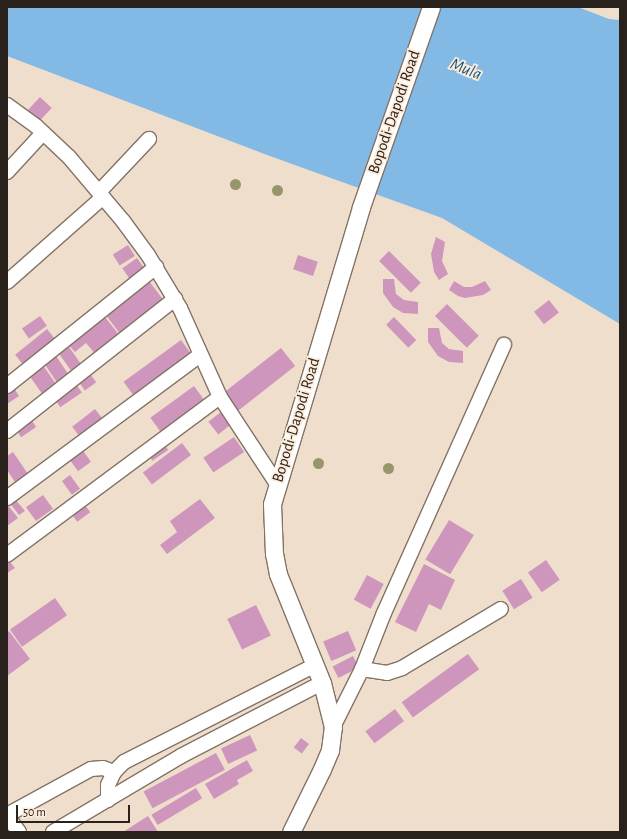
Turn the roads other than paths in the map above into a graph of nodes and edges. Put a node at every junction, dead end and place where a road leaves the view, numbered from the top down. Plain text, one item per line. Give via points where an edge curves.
1 (431, 7) edge
2 (7, 105) edge
3 (43, 133) junction
4 (149, 139) dead end
5 (7, 172) edge
6 (101, 195) junction
7 (156, 267) junction
8 (7, 282) edge
9 (175, 299) junction
10 (504, 345) dead end
11 (200, 355) junction
12 (7, 386) edge
13 (220, 397) junction
14 (7, 430) edge
15 (277, 484) junction
16 (7, 498) edge
17 (7, 555) edge
18 (501, 609) dead end
19 (315, 665) junction
20 (362, 670) junction
21 (322, 683) junction
22 (333, 727) junction
23 (114, 772) junction
24 (108, 800) junction
25 (7, 815) edge
26 (19, 832) edge
27 (53, 832) edge
28 (291, 832) edge

1 - 15 street, Bopodi-Dapodi Road via 361,207
2 - 3 street
3 - 5 street
3 - 6 street via 69,157
4 - 6 street
6 - 7 street
6 - 8 street
7 - 9 street
7 - 12 street
9 - 11 street
9 - 14 street
10 - 20 street via 384,613
11 - 13 street
11 - 16 street
13 - 15 street
13 - 17 street
15 - 19 street, Bopodi-Dapodi Road via 272,504 274,554 278,574
18 - 20 street via 402,668 387,673
19 - 21 street, Bopodi-Dapodi Road
19 - 23 street via 124,762
20 - 22 street
21 - 22 street, Bopodi-Dapodi Road
21 - 24 street via 181,756
22 - 28 street, Bopodi-Dapodi Road via 330,750
23 - 24 street via 108,785
23 - 25 street via 103,768 91,769
24 - 27 street
25 - 26 street

